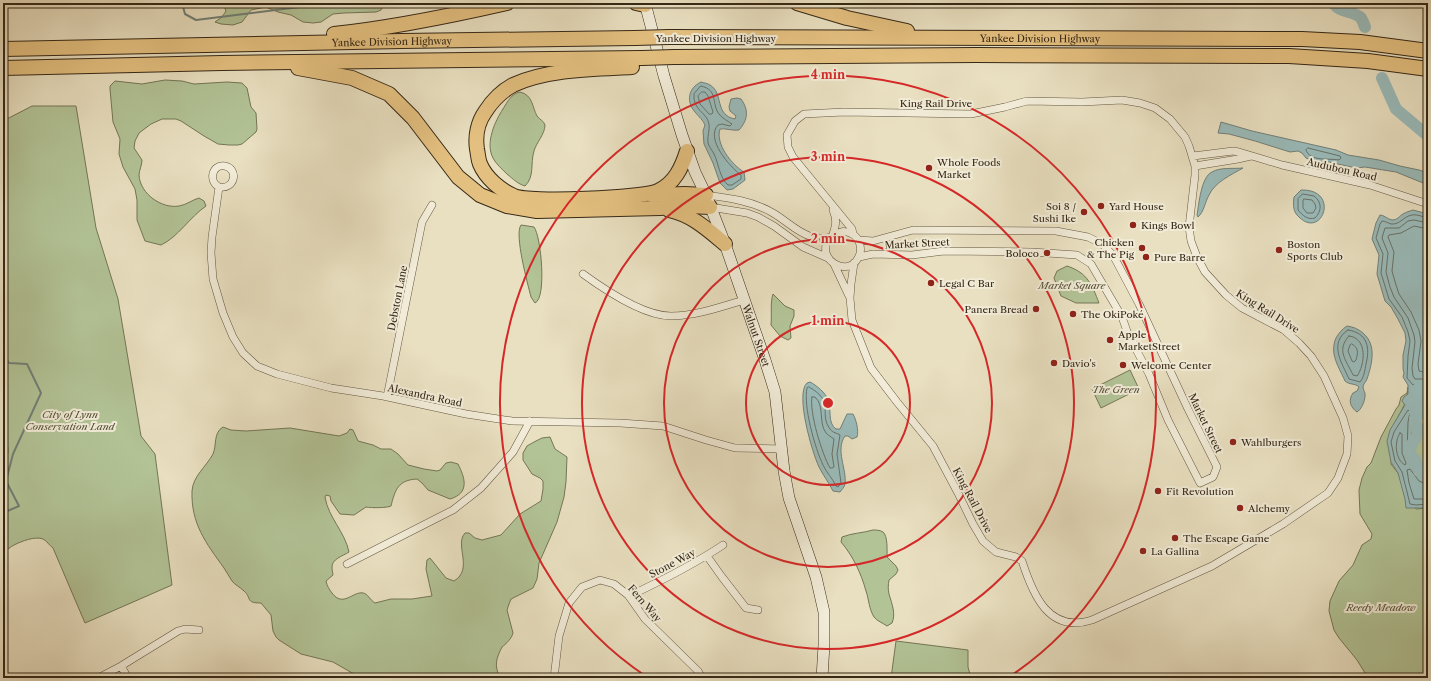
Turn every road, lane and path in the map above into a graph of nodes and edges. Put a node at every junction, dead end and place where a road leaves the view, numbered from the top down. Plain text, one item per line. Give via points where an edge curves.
1 (507, 3) edge
2 (797, 3) edge
3 (642, 4) edge
4 (939, 38) junction
5 (252, 44) junction
6 (3, 49) edge
7 (1428, 51) edge
8 (1326, 58) junction
9 (256, 62) junction
10 (644, 62) junction
11 (3, 68) edge
12 (1428, 68) edge
13 (1428, 78) edge
14 (687, 151) junction
15 (1193, 156) junction
16 (1251, 156) junction
17 (1195, 166) junction
18 (219, 187) dead end
19 (641, 195) junction
20 (708, 201) junction
21 (829, 201) junction
22 (432, 204) dead end
23 (1427, 204) edge
24 (660, 208) junction
25 (853, 234) junction
26 (831, 236) junction
27 (858, 240) junction
28 (724, 244) junction
29 (859, 257) junction
30 (828, 258) junction
31 (854, 263) junction
32 (834, 264) junction
33 (583, 274) dead end
34 (850, 298) junction
35 (744, 300) junction
36 (387, 397) junction
37 (530, 421) junction
38 (782, 449) junction
39 (723, 545) dead end
40 (707, 556) junction
41 (347, 564) dead end
42 (629, 596) junction
43 (758, 610) dead end
44 (199, 630) dead end
45 (121, 666) junction
46 (98, 678) edge
47 (128, 678) edge
48 (554, 678) edge
49 (702, 678) edge
50 (822, 678) edge

1 - 5 highway via 416,23
2 - 4 highway via 847,18
3 - 14 main road, Walnut Street
4 - 5 highway, Yankee Division Highway, bridge via 670,37
4 - 7 highway, Yankee Division Highway via 1302,39 1360,42
5 - 6 highway, Yankee Division Highway
8 - 10 highway, Yankee Division Highway via 991,55 669,57
8 - 12 highway, Yankee Division Highway
8 - 13 highway
9 - 10 highway, Yankee Division Highway
9 - 11 highway, Yankee Division Highway
9 - 24 highway via 352,78 389,94 413,118 458,177 480,195 507,206 537,211
10 - 19 highway via 536,76 512,86 492,101 484,113 476,141 480,163 492,182 515,197 542,200
14 - 19 highway via 682,167 668,184 659,191
14 - 20 main road, Walnut Street
15 - 16 street, Audubon Road via 1233,151
15 - 17 street, King Rail Drive
15 - 21 street, King Rail Drive via 1185,137 1170,118 1155,108 1122,100 1027,101 971,114 804,114 795,121 787,136 788,147
16 - 17 street, Audubon Road
16 - 23 street, Audubon Road via 1370,185
17 - 34 street, King Rail Drive via 1189,227 1197,257 1205,272 1226,295 1242,308 1284,330 1314,360 1345,423 1348,436 1347,454 1338,478 1328,493 1283,524 1212,566 1092,620 1071,624 1054,618 1041,604 1032,588 1022,561 990,549 983,541 933,446 871,368 852,320
18 - 36 street, Alexandra Road via 212,237 213,279 223,313 233,337 243,352 257,366 277,374 332,388
19 - 20 highway via 685,194
20 - 24 highway via 688,206
20 - 26 street via 731,198 748,202 773,213 800,233 814,238
20 - 28 main road, Walnut Street
20 - 30 street via 758,217 803,248
21 - 25 street, King Rail Drive via 852,229
21 - 26 street, King Rail Drive via 837,223
22 - 36 street, Debston Lane via 422,222
24 - 28 highway via 692,218
25 - 26 street via 840,232
25 - 27 street
26 - 30 street via 825,250
27 - 29 street via 861,248
27 - 29 street, Market Street via 873,241 913,230 1056,230 1088,237 1102,244 1113,255 1139,304 1217,467 1213,477 1200,483 1168,420 1122,317 1091,264 1077,255 944,251 912,255 872,254
28 - 35 main road, Walnut Street
29 - 31 street
30 - 32 street
31 - 32 street via 843,266
31 - 34 street, King Rail Drive
32 - 34 street, King Rail Drive
33 - 35 street via 601,287 655,314 682,316
35 - 38 main road, Walnut Street via 775,392
36 - 37 street, Alexandra Road via 466,414
37 - 38 street, Alexandra Road via 663,426 735,448
37 - 41 street via 513,452 481,488 453,510
38 - 50 main road, Walnut Street via 790,498 816,577 824,612
39 - 40 street, Stone Way
40 - 42 street, Stone Way
40 - 43 street via 746,608
42 - 48 street, Fern Way via 614,584 600,580 582,587 569,603 559,636
42 - 49 street, Fern Way via 645,619
44 - 45 street via 178,631
45 - 46 street
45 - 47 street

